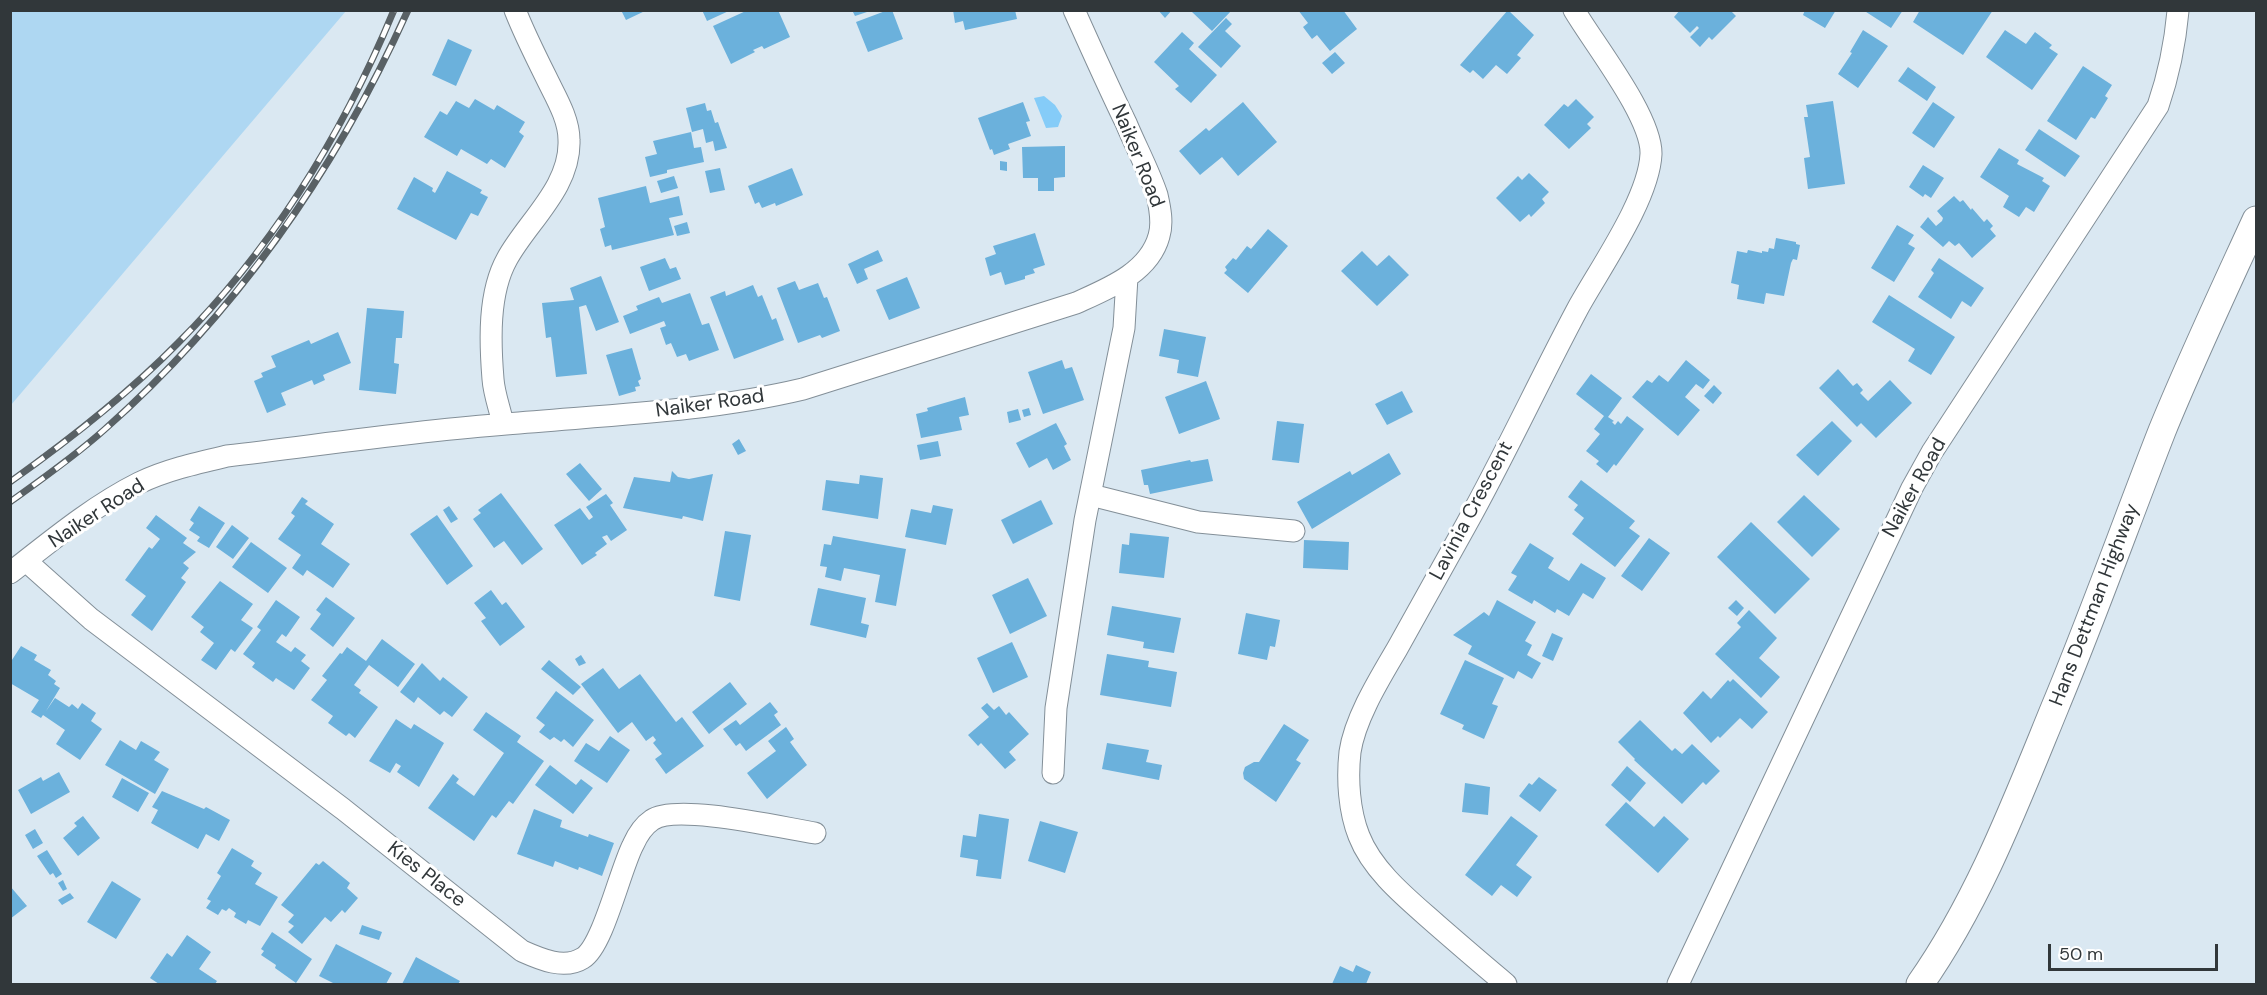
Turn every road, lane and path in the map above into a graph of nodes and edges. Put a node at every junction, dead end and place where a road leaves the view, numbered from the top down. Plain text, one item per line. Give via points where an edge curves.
1 (515, 10) edge
2 (1074, 10) edge
3 (1574, 10) edge
4 (2179, 11) edge
5 (2256, 220) edge
6 (1127, 277) junction
7 (503, 424) junction
8 (1091, 495) junction
9 (1294, 531) dead end
10 (18, 567) edge
11 (1053, 773) dead end
12 (815, 833) dead end
13 (1506, 984) edge
14 (1678, 984) edge
15 (1920, 984) edge

1 - 7 street via 563,112 570,140 555,187 500,272 492,344 493,381
2 - 6 street, Naiker Road via 1157,196 1159,237 1151,252
3 - 13 street, Lavinia Crescent via 1647,131 1651,153 1648,169 1630,217 1377,684 1350,750 1353,817 1375,863 1401,892
4 - 14 street, Naiker Road via 2175,45 2158,106 1912,488
5 - 15 street, Hans Dettman Highway via 2162,431 2082,643 2006,826 1977,886
6 - 7 street, Naiker Road via 1076,303 765,398 699,408
6 - 8 street via 1124,328
7 - 10 street, Naiker Road via 227,456 197,463 139,483 86,516
8 - 9 street via 1198,522
8 - 11 street via 1056,708
10 - 12 street, Kies Place via 343,809 522,951 544,960 564,963 583,958 595,946 627,856 652,819 671,813 706,815

